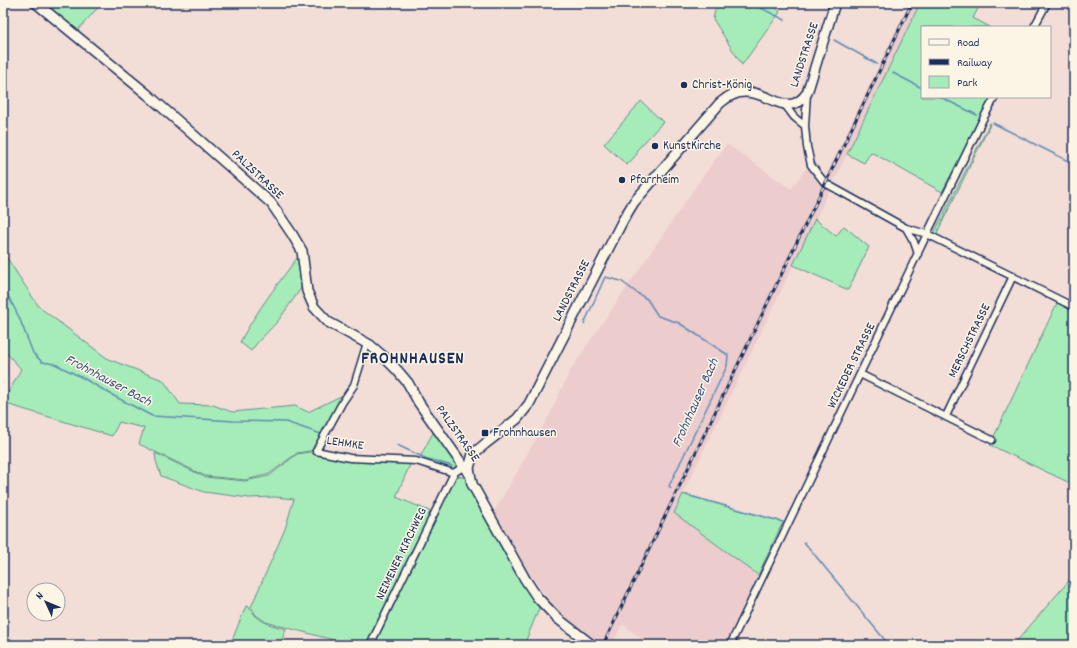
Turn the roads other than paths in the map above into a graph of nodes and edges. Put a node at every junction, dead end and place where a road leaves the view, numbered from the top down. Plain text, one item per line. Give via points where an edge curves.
1 (36, 3) edge
2 (835, 3) edge
3 (1047, 3) edge
4 (1035, 26) edge
5 (807, 93) junction
6 (994, 98) edge
7 (785, 105) junction
8 (804, 126) junction
9 (906, 228) junction
10 (927, 234) junction
11 (918, 254) junction
12 (1013, 276) junction
13 (1074, 307) edge
14 (367, 343) junction
15 (860, 374) junction
16 (946, 416) junction
17 (992, 440) dead end
18 (455, 452) junction
19 (473, 454) junction
20 (466, 470) junction
21 (454, 472) junction
22 (370, 645) edge
23 (592, 645) edge
24 (730, 645) edge

1 - 14 main road, PALZSTRASSE via 147,94 271,203 302,251 307,292 314,307 328,322
2 - 5 main road, LANDSTRASSE
3 - 4 street
5 - 7 main road, LANDSTRASSE via 799,102
5 - 8 street
6 - 10 street, WICKEDER STRASSE
7 - 8 street
7 - 19 main road, LANDSTRASSE via 762,95 744,92 728,97 720,103 638,198 623,220 529,404 517,419
8 - 9 street via 811,165 826,183
9 - 10 street
9 - 11 street
10 - 11 street, WICKEDER STRASSE
10 - 12 street
11 - 15 street, WICKEDER STRASSE
12 - 13 street
12 - 16 street, MERSCHSTRASSE
14 - 18 main road, PALZSTRASSE via 408,383 419,403
14 - 21 street, LEHMKE via 354,385 316,451 350,458 416,461
15 - 16 street
15 - 24 street, WICKEDER STRASSE via 792,524
16 - 17 street
18 - 19 main road
18 - 20 main road, PALZSTRASSE
19 - 20 main road
20 - 21 street
20 - 23 main road via 533,591 557,618
21 - 22 street, NEIMENER KIRCHWEG

